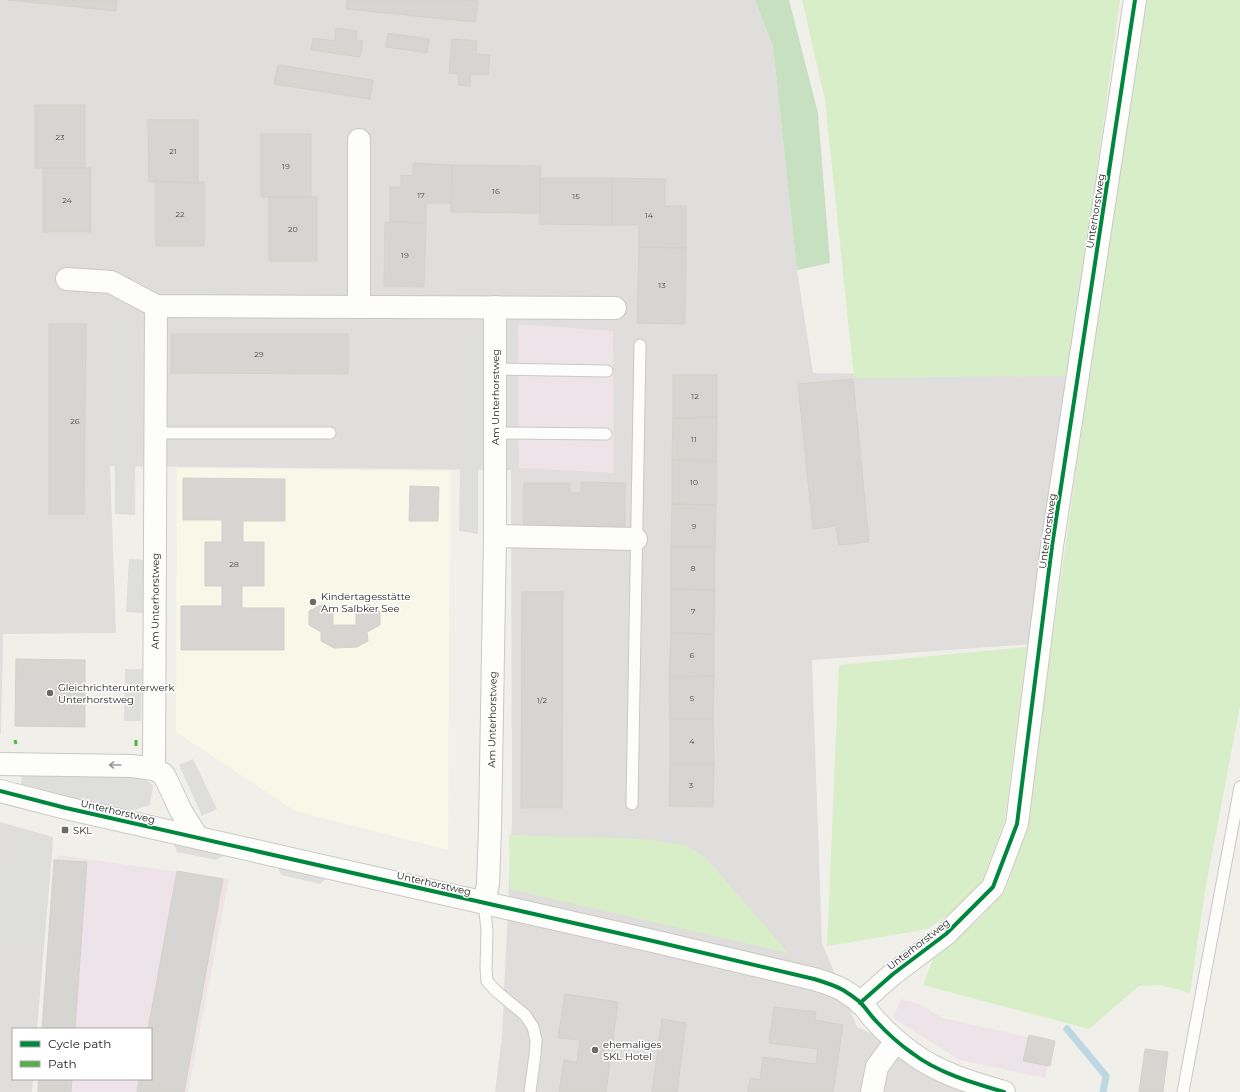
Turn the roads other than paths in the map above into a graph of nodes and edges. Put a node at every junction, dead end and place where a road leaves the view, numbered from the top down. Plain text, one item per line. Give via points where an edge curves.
1 (1134, 0) edge
2 (359, 140) dead end
3 (67, 278) dead end
4 (156, 306) junction
5 (359, 306) junction
6 (495, 307) junction
7 (615, 308) dead end
8 (640, 345) dead end
9 (495, 369) junction
10 (608, 371) dead end
11 (156, 433) junction
12 (330, 433) dead end
13 (495, 433) junction
14 (606, 434) dead end
15 (495, 536) junction
16 (636, 539) junction
17 (0, 764) edge
18 (154, 769) junction
19 (1240, 787) edge
20 (0, 791) edge
21 (632, 804) dead end
22 (197, 837) junction
23 (484, 903) junction
24 (860, 1003) junction
25 (896, 1041) junction
26 (530, 1092) edge
27 (872, 1092) edge
28 (1004, 1092) edge
29 (1183, 1092) edge

1 - 24 street, Unterhorstweg via 1052,546 1017,824 992,887 946,934 892,974
2 - 5 street
3 - 4 street via 111,282
4 - 5 street
4 - 11 street, Am Unterhorstweg
5 - 6 street
6 - 7 street
6 - 9 street, Am Unterhorstweg
8 - 16 lane
9 - 10 lane
9 - 13 street, Am Unterhorstweg
11 - 12 lane
11 - 18 street, Am Unterhorstweg
13 - 14 lane
13 - 15 street, Am Unterhorstweg
15 - 16 street
15 - 23 street, Am Unterhorstweg via 490,828 488,884
16 - 21 lane
18 -> 17 street via 132,766
18 - 22 street via 163,774
19 - 29 lane
20 - 22 street, Unterhorstweg
22 - 23 street, Unterhorstweg
23 - 24 street, Unterhorstweg via 814,979 831,984
23 - 26 lane via 487,981 525,1015 533,1027 536,1040
24 - 25 street, Unterhorstweg
25 - 27 street via 876,1067
25 - 28 street, Unterhorstweg via 913,1055 936,1068

